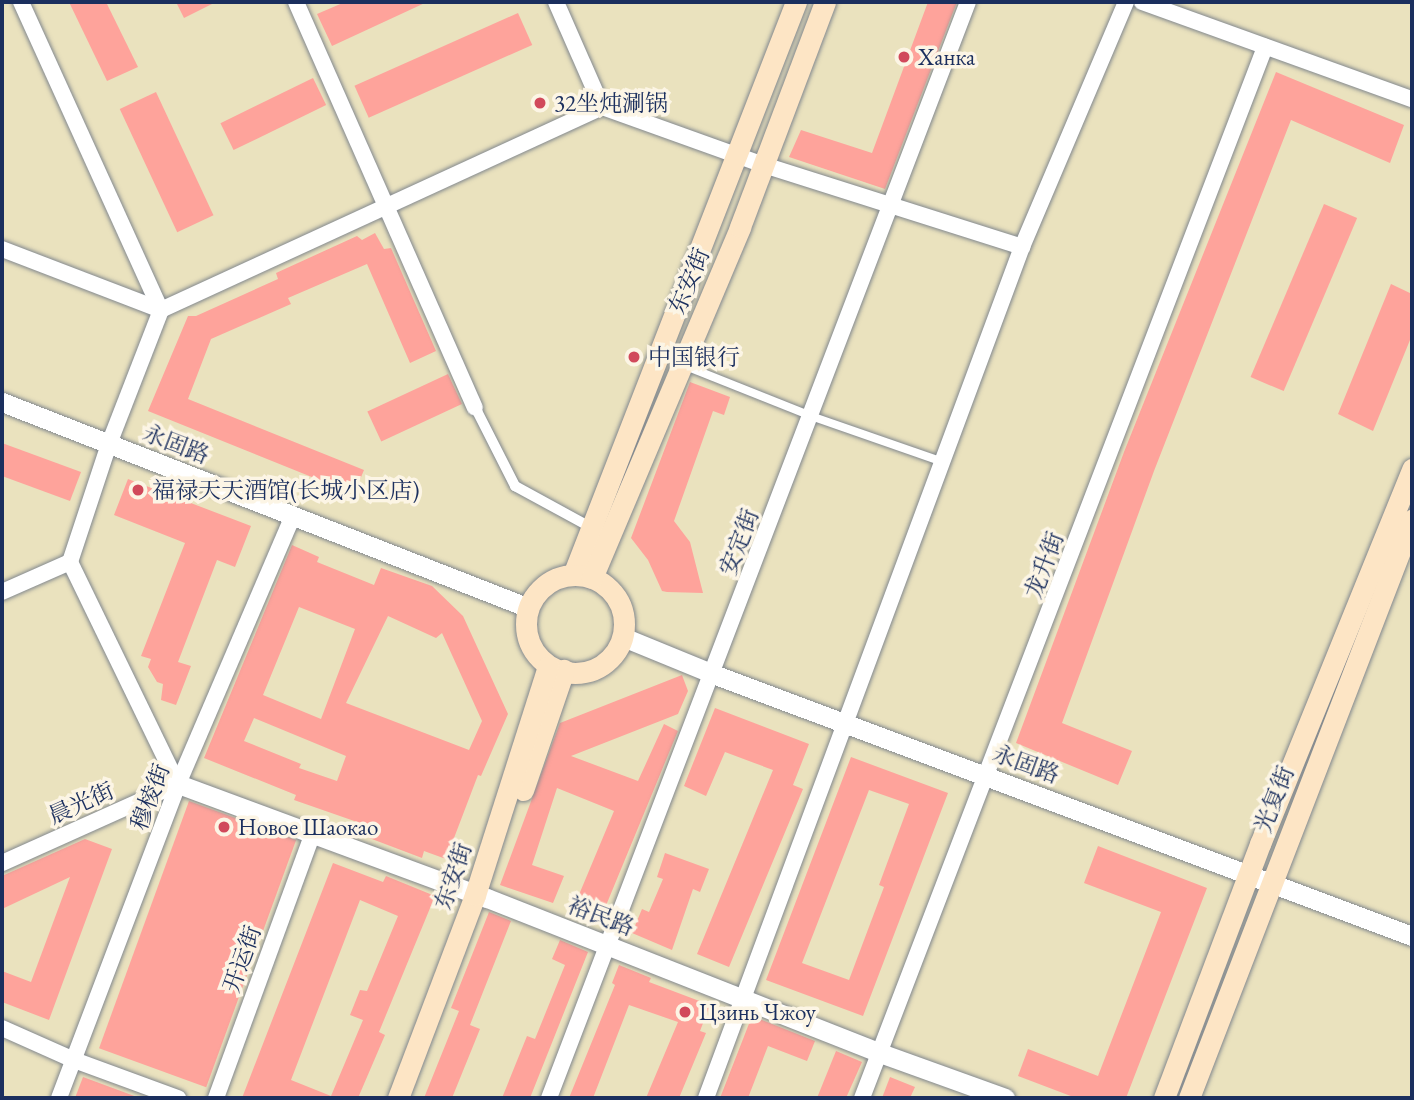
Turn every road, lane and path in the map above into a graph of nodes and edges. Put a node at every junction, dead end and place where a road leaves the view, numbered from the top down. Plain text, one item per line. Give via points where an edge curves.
1 (21, 2) edge
2 (296, 2) edge
3 (556, 2) edge
4 (796, 2) edge
5 (825, 2) edge
6 (968, 2) edge
7 (1126, 2) edge
8 (1142, 2) edge
9 (1265, 47) junction
10 (1412, 99) edge
11 (602, 107) junction
12 (738, 155) junction
13 (764, 164) junction
14 (891, 205) junction
15 (387, 206) junction
16 (1022, 247) junction
17 (2, 249) edge
18 (161, 310) junction
19 (682, 365) junction
20 (2, 402) edge
21 (475, 408) joint
22 (811, 416) junction
23 (109, 444) junction
24 (943, 461) junction
25 (1412, 469) edge
26 (293, 516) junction
27 (1412, 520) edge
28 (592, 528) junction
29 (70, 562) junction
30 (583, 577) junction
31 (2, 592) edge
32 (529, 608) junction
33 (623, 637) junction
34 (556, 668) junction
35 (713, 674) junction
36 (846, 723) junction
37 (988, 776) junction
38 (178, 784) junction
39 (312, 835) junction
40 (2, 863) edge
41 (1250, 872) junction
42 (1271, 880) junction
43 (481, 897) junction
44 (1412, 936) edge
45 (607, 945) junction
46 (744, 998) junction
47 (2, 1028) edge
48 (880, 1053) junction
49 (74, 1060) junction
50 (59, 1098) edge
51 (178, 1098) edge
52 (216, 1098) edge
53 (398, 1098) edge
54 (411, 1098) edge
55 (549, 1098) edge
56 (706, 1098) edge
57 (862, 1098) edge
58 (1005, 1098) edge
59 (1164, 1098) edge
60 (1189, 1098) edge

1 - 18 street
2 - 15 street
3 - 11 street
4 - 12 main road, 东安街
5 - 13 main road, 东安街
6 - 14 street, 安定街
7 - 16 street
8 - 9 street
9 - 10 street
9 - 37 street, 龙升街
11 - 12 street
11 - 15 street
12 - 13 street
12 - 28 main road, 东安街
13 - 14 street
13 - 19 main road, 东安街
14 - 16 street
14 - 22 street, 安定街
15 - 18 street
15 - 21 street
16 - 24 street
17 - 18 street
18 - 23 street
19 - 22 lane
19 - 30 main road, 东安街
20 - 23 street, 永固路
21 - 28 street via 515,486
22 - 24 lane
22 - 35 street, 安定街
23 - 26 street, 永固路
23 - 29 street
24 - 36 street
25 - 41 main road, 光复街
26 - 32 street, 永固路
26 - 38 street, 穆棱街
27 - 42 main road, 光复街
28 - 30 main road, 东安街
29 - 31 street
29 - 38 street
30 - 32 main road via 555,580 539,591
30 - 33 main road via 609,588 620,603
32 - 34 main road via 530,646
33 - 34 main road via 612,658 596,669 578,674
33 - 35 street, 永固路
34 - 43 main road, 东安街
35 - 36 street, 永固路
35 - 45 street, 安定街
36 - 37 street, 永固路
36 - 46 street
37 - 41 street, 永固路
37 - 48 street, 龙升街
38 - 39 street, 裕民路
38 - 40 street, 晨光街
38 - 49 street, 穆棱街
39 - 43 street, 裕民路
39 - 52 street, 开运街
41 - 42 street, 永固路
41 - 59 main road, 光复街
42 - 44 street, 永固路
42 - 60 main road, 光复街
43 - 45 street, 裕民路
43 - 53 main road, 东安街
43 - 54 main road, 东安街
45 - 46 street, 裕民路
45 - 55 street, 安定街
46 - 48 street, 裕民路
46 - 56 street
47 - 49 street
48 - 57 street, 龙升街
48 - 58 street, 裕民路
49 - 50 street, 穆棱街
49 - 51 street

